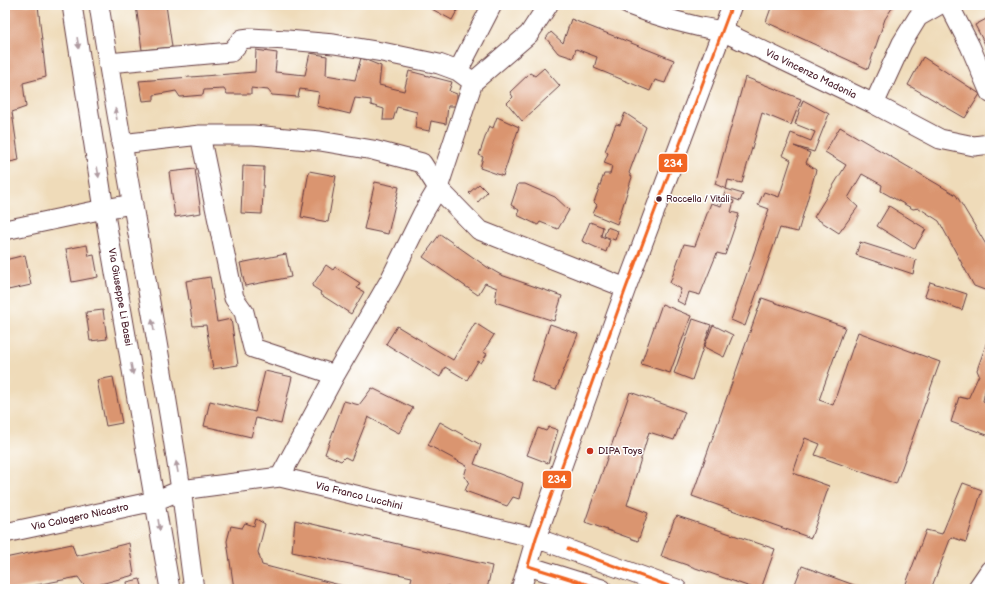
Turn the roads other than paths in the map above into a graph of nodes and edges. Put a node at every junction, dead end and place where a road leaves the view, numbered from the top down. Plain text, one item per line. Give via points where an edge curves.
1 (72, 5) edge
2 (99, 5) edge
3 (492, 5) edge
4 (548, 5) edge
5 (629, 5) edge
6 (732, 5) edge
7 (939, 5) edge
8 (950, 5) edge
9 (722, 31) junction
10 (108, 63) junction
11 (458, 71) junction
12 (473, 82) junction
13 (990, 93) edge
14 (874, 104) junction
15 (200, 135) junction
16 (121, 144) junction
17 (990, 144) edge
18 (438, 188) junction
19 (133, 204) junction
20 (104, 209) junction
21 (5, 230) edge
22 (626, 288) junction
23 (335, 376) junction
24 (280, 476) junction
25 (181, 490) junction
26 (155, 501) junction
27 (5, 533) edge
28 (536, 538) junction
29 (528, 566) junction
30 (990, 570) edge
31 (170, 589) edge
32 (194, 589) edge
33 (521, 589) edge
34 (602, 589) edge
35 (677, 589) edge
36 (976, 589) edge

1 -> 20 street, Via Giuseppe Li Bassi
2 - 10 street
3 - 11 street
4 - 12 street via 529,34
5 - 9 street, Via Vincenzo Madonia via 657,16
6 - 9 street
7 - 14 street via 918,17 902,43
8 - 13 street
9 - 14 street, Via Vincenzo Madonia
9 - 22 street
10 - 11 street via 231,52 242,40 261,38 334,44 412,58
16 -> 10 street
11 - 12 street
12 - 18 street
14 - 17 street, Via Vincenzo Madonia via 940,139 974,146
15 - 16 street
15 - 18 street via 253,135 320,141 399,156 422,163
15 - 23 street via 234,298 244,312 253,348
16 - 19 street
18 - 22 street via 479,230
18 - 23 street via 360,335
19 - 20 street
25 -> 19 street
20 - 21 street
20 -> 26 street, Via Giuseppe Li Bassi
22 - 28 street
23 - 24 street
24 - 25 street, Via Franco Lucchini
24 - 28 street, Via Franco Lucchini
25 - 26 street, Via Calogero Nicastro
25 - 32 street
26 - 27 street, Via Calogero Nicastro
26 -> 31 street, Via Giuseppe Li Bassi
28 - 29 street
28 - 35 street, Via Franco Lucchini
29 - 33 street
29 - 34 street
30 - 36 street

